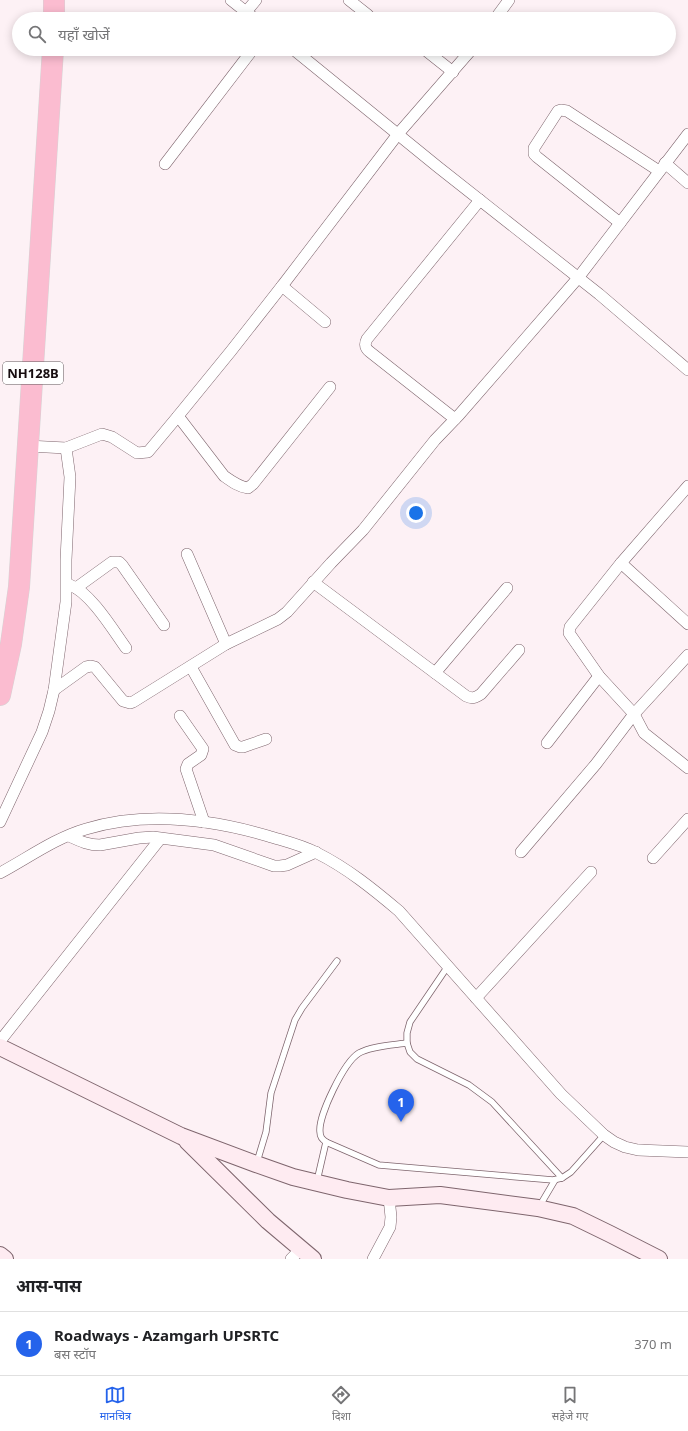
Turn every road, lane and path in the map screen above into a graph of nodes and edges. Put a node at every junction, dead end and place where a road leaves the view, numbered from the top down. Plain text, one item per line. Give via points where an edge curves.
1 (54, 0) edge
2 (231, 0) edge
3 (256, 0) edge
4 (349, 0) edge
5 (509, 0) edge
6 (54, 12) edge
7 (245, 12) edge
8 (252, 12) edge
9 (364, 12) edge
10 (500, 12) edge
11 (53, 56) edge
12 (247, 56) edge
13 (302, 56) edge
14 (433, 56) edge
15 (466, 56) edge
16 (453, 72) junction
17 (398, 134) junction
18 (688, 134) edge
19 (164, 164) dead end
20 (662, 167) junction
21 (688, 183) edge
22 (480, 200) junction
23 (620, 223) junction
24 (578, 278) junction
25 (282, 286) junction
26 (325, 322) dead end
27 (688, 370) edge
28 (330, 387) dead end
29 (178, 416) junction
30 (455, 419) junction
31 (28, 446) junction
32 (66, 448) junction
33 (688, 486) edge
34 (187, 554) dead end
35 (622, 564) junction
36 (313, 582) junction
37 (71, 586) junction
38 (507, 588) dead end
39 (688, 624) edge
40 (164, 625) dead end
41 (226, 644) junction
42 (126, 648) dead end
43 (519, 650) dead end
44 (688, 655) edge
45 (191, 667) junction
46 (435, 672) junction
47 (599, 676) junction
48 (54, 690) junction
49 (0, 695) edge
50 (634, 714) junction
51 (180, 716) dead end
52 (266, 739) dead end
53 (547, 743) dead end
54 (688, 768) edge
55 (0, 822) edge
56 (204, 822) junction
57 (686, 824) edge
58 (69, 836) junction
59 (160, 839) junction
60 (316, 852) junction
61 (521, 852) dead end
62 (653, 858) dead end
63 (590, 872) dead end
64 (0, 873) edge
65 (337, 961) dead end
66 (448, 966) junction
67 (476, 998) junction
68 (0, 1041) edge
69 (407, 1043) junction
70 (0, 1047) edge
71 (604, 1135) junction
72 (181, 1136) junction
73 (326, 1142) junction
74 (688, 1152) edge
75 (256, 1164) junction
76 (562, 1178) junction
77 (555, 1180) junction
78 (317, 1183) junction
79 (389, 1198) junction
80 (538, 1208) junction
81 (296, 1254) edge
82 (0, 1255) edge
83 (5, 1259) edge
84 (313, 1259) edge
85 (373, 1259) edge
86 (658, 1259) edge

1 - 6 highway
2 - 7 street
3 - 8 street
4 - 9 street
5 - 10 street
11 - 31 highway, NH128B
12 - 19 street
13 - 17 street
14 - 16 street
15 - 16 street
16 - 17 street
17 - 22 street
17 - 25 street
18 - 20 street
20 - 21 street
20 - 23 street
20 - 23 street via 567,111 558,111 534,148 534,154
22 - 24 street
22 - 30 street via 365,346 365,349
23 - 24 street
24 - 27 street
24 - 30 street
25 - 26 street
25 - 29 street
28 - 29 street via 248,488 224,476
29 - 32 street via 148,452 137,453 112,437 102,434
30 - 36 street via 363,530
31 - 32 street
31 - 49 highway, NH128B via 19,587
32 - 37 street via 70,477 66,560
33 - 35 street
34 - 41 street
35 - 39 street
35 - 47 street via 569,633
36 - 41 street via 278,619
36 - 46 street
37 - 40 street via 112,562 119,562
37 - 42 street via 88,597
37 - 48 street
38 - 46 street
41 - 45 street
43 - 46 street via 475,698 466,696
44 - 50 street
45 - 48 street via 133,702 123,700 91,666
45 - 52 street via 235,744 243,747
47 - 50 street
47 - 53 street
48 - 55 street via 42,732
50 - 54 street via 648,736
50 - 61 street via 596,764
51 - 56 street via 203,749 201,755 188,764 186,769
56 - 58 street via 170,818 126,820 92,827
56 - 60 street via 245,829
57 - 62 street
58 - 59 street via 93,845 146,837
58 - 64 street
59 - 60 street via 214,845 274,866 287,865
59 - 68 street
60 - 66 street via 370,887 399,911
63 - 67 street
65 - 75 lane via 295,1020 271,1094 266,1132
66 - 67 street
66 - 69 lane via 410,1022
67 - 71 street via 561,1094
69 - 73 lane via 366,1050 354,1056 334,1088 322,1120 321,1138
69 - 76 lane via 410,1052 417,1059 469,1085 492,1102
70 - 72 street
71 - 74 street via 625,1147 638,1150
71 - 76 lane via 578,1166
72 - 75 street
72 - 81 street via 268,1221
73 - 77 lane via 379,1165
73 - 78 lane
75 - 78 street
76 - 77 lane
77 - 80 lane
78 - 79 street
79 - 80 street via 440,1195
79 - 85 street via 390,1227
80 - 86 street via 573,1216
81 - 84 street
82 - 83 street

